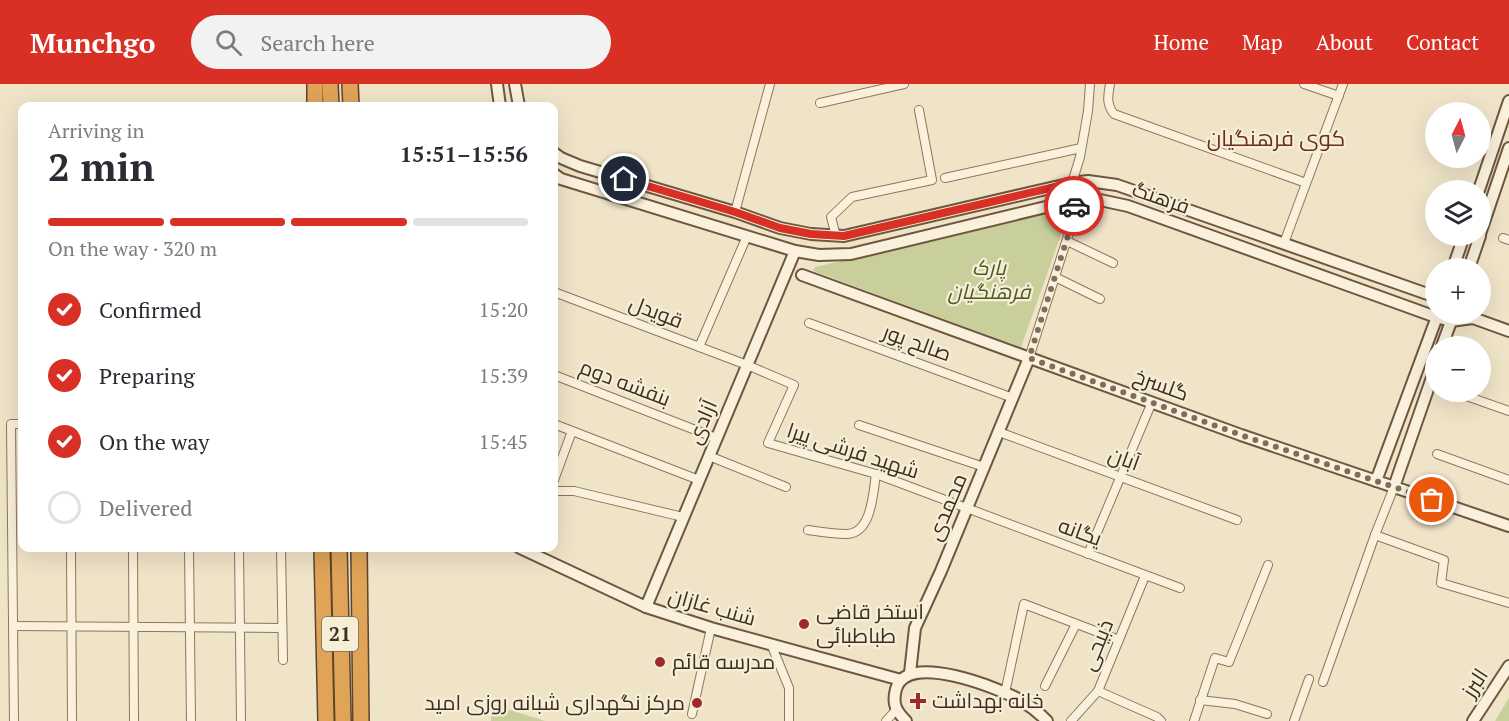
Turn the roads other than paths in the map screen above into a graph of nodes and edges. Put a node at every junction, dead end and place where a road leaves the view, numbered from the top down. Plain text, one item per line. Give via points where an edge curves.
1 (315, 84) edge
2 (330, 84) edge
3 (350, 84) edge
4 (497, 84) edge
5 (515, 84) edge
6 (770, 84) edge
7 (904, 84) edge
8 (1090, 84) edge
9 (1110, 84) edge
10 (1304, 84) edge
11 (1343, 84) edge
12 (1339, 96) junction
13 (1509, 101) edge
14 (315, 102) edge
15 (331, 102) edge
16 (351, 102) edge
17 (499, 102) edge
18 (518, 102) edge
19 (820, 103) dead end
20 (919, 110) dead end
21 (1081, 148) junction
22 (1509, 148) edge
23 (558, 155) edge
24 (558, 175) edge
25 (945, 178) dead end
26 (1482, 180) edge
27 (1072, 183) junction
28 (1306, 183) junction
29 (1075, 200) junction
30 (1491, 202) edge
31 (735, 212) junction
32 (1232, 225) junction
33 (747, 236) junction
34 (836, 236) junction
35 (1066, 241) junction
36 (1227, 242) junction
37 (1284, 243) junction
38 (795, 251) junction
39 (1113, 263) dead end
40 (802, 275) dead end
41 (1055, 277) junction
42 (1425, 293) edge
43 (558, 294) edge
44 (1100, 299) dead end
45 (1425, 311) edge
46 (809, 322) dead end
47 (1434, 324) edge
48 (1491, 324) edge
49 (1509, 331) edge
50 (699, 347) junction
51 (1029, 358) junction
52 (747, 365) junction
53 (558, 377) edge
54 (1013, 398) junction
55 (1152, 402) junction
56 (1426, 402) edge
57 (1483, 402) edge
58 (1509, 411) edge
59 (18, 424) edge
60 (860, 424) dead end
61 (558, 426) edge
62 (572, 431) junction
63 (999, 432) junction
64 (716, 438) junction
65 (1437, 454) dead end
66 (709, 456) junction
67 (984, 467) junction
68 (558, 469) edge
69 (876, 474) junction
70 (1121, 477) junction
71 (699, 480) junction
72 (1509, 480) edge
73 (1376, 481) junction
74 (786, 487) dead end
75 (1394, 487) junction
76 (558, 491) edge
77 (967, 509) junction
78 (683, 517) junction
79 (1237, 520) dead end
80 (1509, 526) edge
81 (808, 530) dead end
82 (1375, 535) junction
83 (71, 552) edge
84 (133, 552) edge
85 (189, 552) edge
86 (238, 552) edge
87 (281, 552) edge
88 (322, 552) edge
89 (339, 552) edge
90 (358, 552) edge
91 (528, 552) edge
92 (1088, 554) junction
93 (1268, 565) dead end
94 (1145, 576) junction
95 (1180, 588) dead end
96 (1509, 603) edge
97 (646, 608) junction
98 (1076, 624) junction
99 (13, 626) junction
100 (71, 626) junction
101 (133, 627) junction
102 (190, 627) junction
103 (240, 628) junction
104 (282, 628) junction
105 (711, 628) junction
106 (1119, 640) junction
107 (771, 644) junction
108 (283, 660) dead end
109 (1509, 666) edge
110 (905, 676) junction
111 (1309, 679) dead end
112 (1323, 682) dead end
113 (1045, 686) dead end
114 (1098, 691) junction
115 (1005, 693) junction
116 (1200, 699) junction
117 (896, 710) junction
118 (692, 714) dead end
119 (1267, 714) dead end
120 (342, 718) edge
121 (361, 718) edge
122 (14, 721) edge
123 (72, 721) edge
124 (134, 721) edge
125 (191, 721) edge
126 (241, 721) edge
127 (326, 721) edge
128 (789, 721) edge
129 (886, 721) edge
130 (906, 721) edge
131 (1047, 721) edge
132 (1071, 721) edge
133 (1161, 721) edge
134 (1194, 721) edge
135 (1294, 721) edge
136 (1474, 721) edge

1 - 14 highway
2 - 15 highway
3 - 16 highway
4 - 17 street
5 - 18 street
6 - 31 street
7 - 19 street
8 - 21 street
9 - 28 street via 1108,106 1114,114
10 - 12 street
11 - 12 street
12 - 28 street
13 - 26 street
20 - 34 street via 932,180 852,197 831,217
21 - 25 street
21 - 27 street
22 - 30 street
23 - 31 street, فرهنگ via 580,166
24 - 33 street, فرهنگ
27 - 29 street
27 - 32 street, فرهنگ via 1117,185
27 - 34 street, فرهنگ
28 - 37 street
29 - 35 street
29 - 36 street, فرهنگ via 1128,206
29 - 38 street, فرهنگ via 852,254
31 - 34 street, فرهنگ via 780,228
32 - 36 street
32 - 37 street, فرهنگ
33 - 38 street, فرهنگ
33 - 50 street
35 - 39 street
35 - 41 street
36 - 45 street, فرهنگ
37 - 42 street, فرهنگ
38 - 52 street, آزادی
40 - 51 street, گلسرخ
41 - 44 street
41 - 51 street
43 - 50 street, قویدل
46 - 54 street, صالح پور
47 - 73 street
48 - 49 street
50 - 52 street, قویدل
51 - 54 street, محمدی
51 - 55 street, گلسرخ
52 - 64 street, آزادی
52 - 69 street, شهید فرشی پیرا via 794,386 768,443
53 - 64 street, بنفشه دوم
54 - 63 street, محمدی
55 - 70 street
55 - 73 street, گلسرخ
56 - 75 street
57 - 58 street
59 - 99 street via 11,424
60 - 67 street
61 - 62 street
62 - 68 street
62 - 71 street
63 - 67 street, محمدی
63 - 70 street, آبان
64 - 66 street, آزادی
65 - 72 street
66 - 71 street, آزادی
66 - 74 street
67 - 77 street, محمدی
69 - 77 street, شهید فرشی پیرا
69 - 81 street via 868,521 857,531 850,534
70 - 79 street, آبان
70 - 92 street
71 - 78 street, آزادی
73 - 75 street, گلسرخ
75 - 80 street, گلسرخ
75 - 82 street
76 - 78 street via 574,491
77 - 92 street, یگانه
77 - 110 street, محمدی via 915,628
78 - 97 street, آزادی
82 - 96 street via 1444,560 1441,583
82 - 112 street
83 - 100 street
84 - 101 street
85 - 102 street
86 - 103 street
87 - 104 street
88 - 127 highway, 21
89 - 120 highway, 21
90 - 121 highway
91 - 97 street, شنب غازان
92 - 94 street, یگانه
93 - 116 street via 1229,662 1215,658
94 - 95 street, یگانه
94 - 106 street, ذبیحی
97 - 105 street, شنب غازان
98 - 106 street
98 - 113 street
98 - 115 street via 1024,604
99 - 100 street
99 - 122 street
100 - 101 street
100 - 123 street
101 - 102 street
101 - 124 street
102 - 103 street
102 - 125 street
103 - 104 street
103 - 126 street
104 - 108 street
105 - 107 street, شنب غازان
105 - 118 street
106 - 114 street, ذبیحی
107 - 110 street, شنب غازان
107 - 128 street via 789,688
109 - 136 street, البرز
110 - 115 street, شنب غازان via 925,672 958,676
110 - 117 street, محمدی via 898,682 894,697
111 - 135 street
114 - 132 street, ذبیحی
114 - 133 street
115 - 131 street, شنب غازان
116 - 119 street
116 - 134 street
117 - 129 street
117 - 130 street
120 - 121 highway

